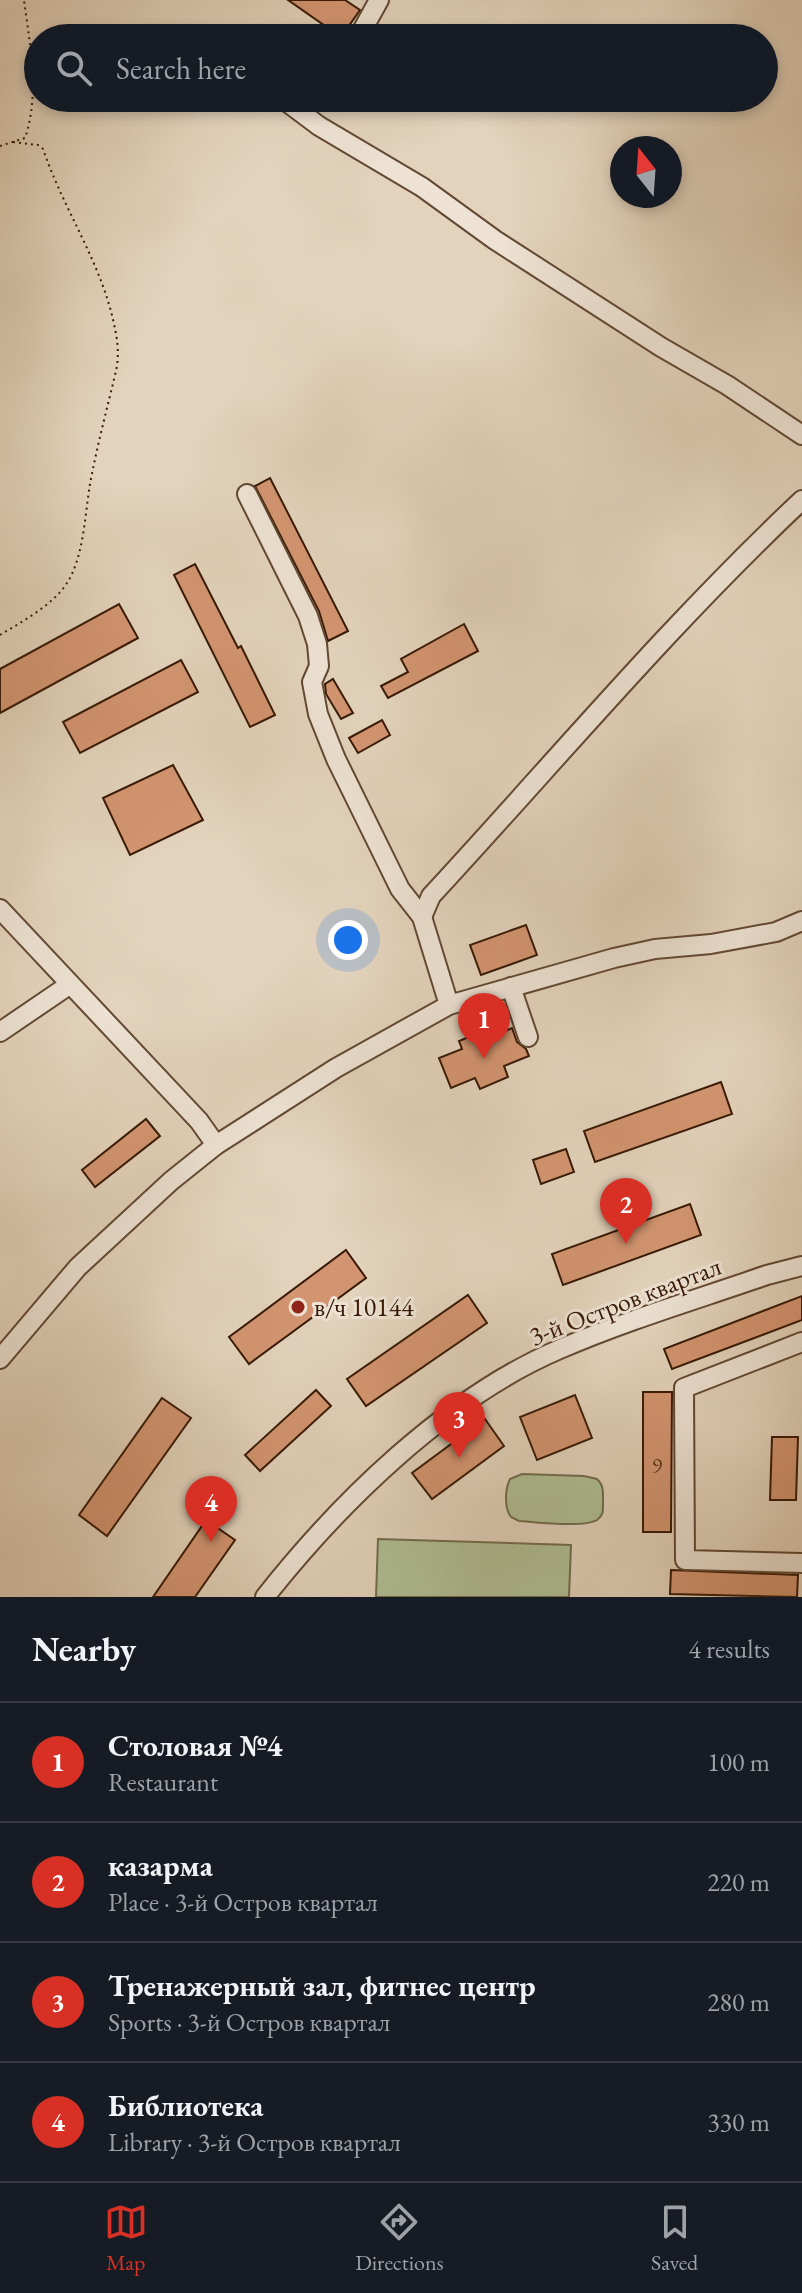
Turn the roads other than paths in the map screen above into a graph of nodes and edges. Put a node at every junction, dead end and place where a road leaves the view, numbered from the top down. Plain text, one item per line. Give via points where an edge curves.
1 (379, 0) edge
2 (366, 24) edge
3 (300, 112) edge
4 (802, 435) edge
5 (247, 494) dead end
6 (802, 500) edge
7 (0, 909) edge
8 (422, 917) junction
9 (802, 921) edge
10 (69, 985) junction
11 (511, 987) junction
12 (449, 1005) junction
13 (0, 1032) edge
14 (528, 1037) dead end
15 (216, 1145) junction
16 (802, 1266) edge
17 (802, 1342) edge
18 (0, 1359) edge
19 (802, 1563) edge
20 (265, 1597) edge

1 - 2 street
3 - 4 street
5 - 8 street via 308,616 317,644 319,666 312,682 318,714 336,759 400,889
6 - 8 street via 526,789 431,896
7 - 10 street
8 - 12 street
9 - 11 street via 776,932 614,958
10 - 13 street
10 - 15 street
11 - 12 street
11 - 14 street
12 - 15 street via 336,1068
15 - 18 street via 78,1267
16 - 20 street, 3-й Остров квартал via 559,1349 487,1388 369,1481
17 - 19 street via 684,1388 685,1560

